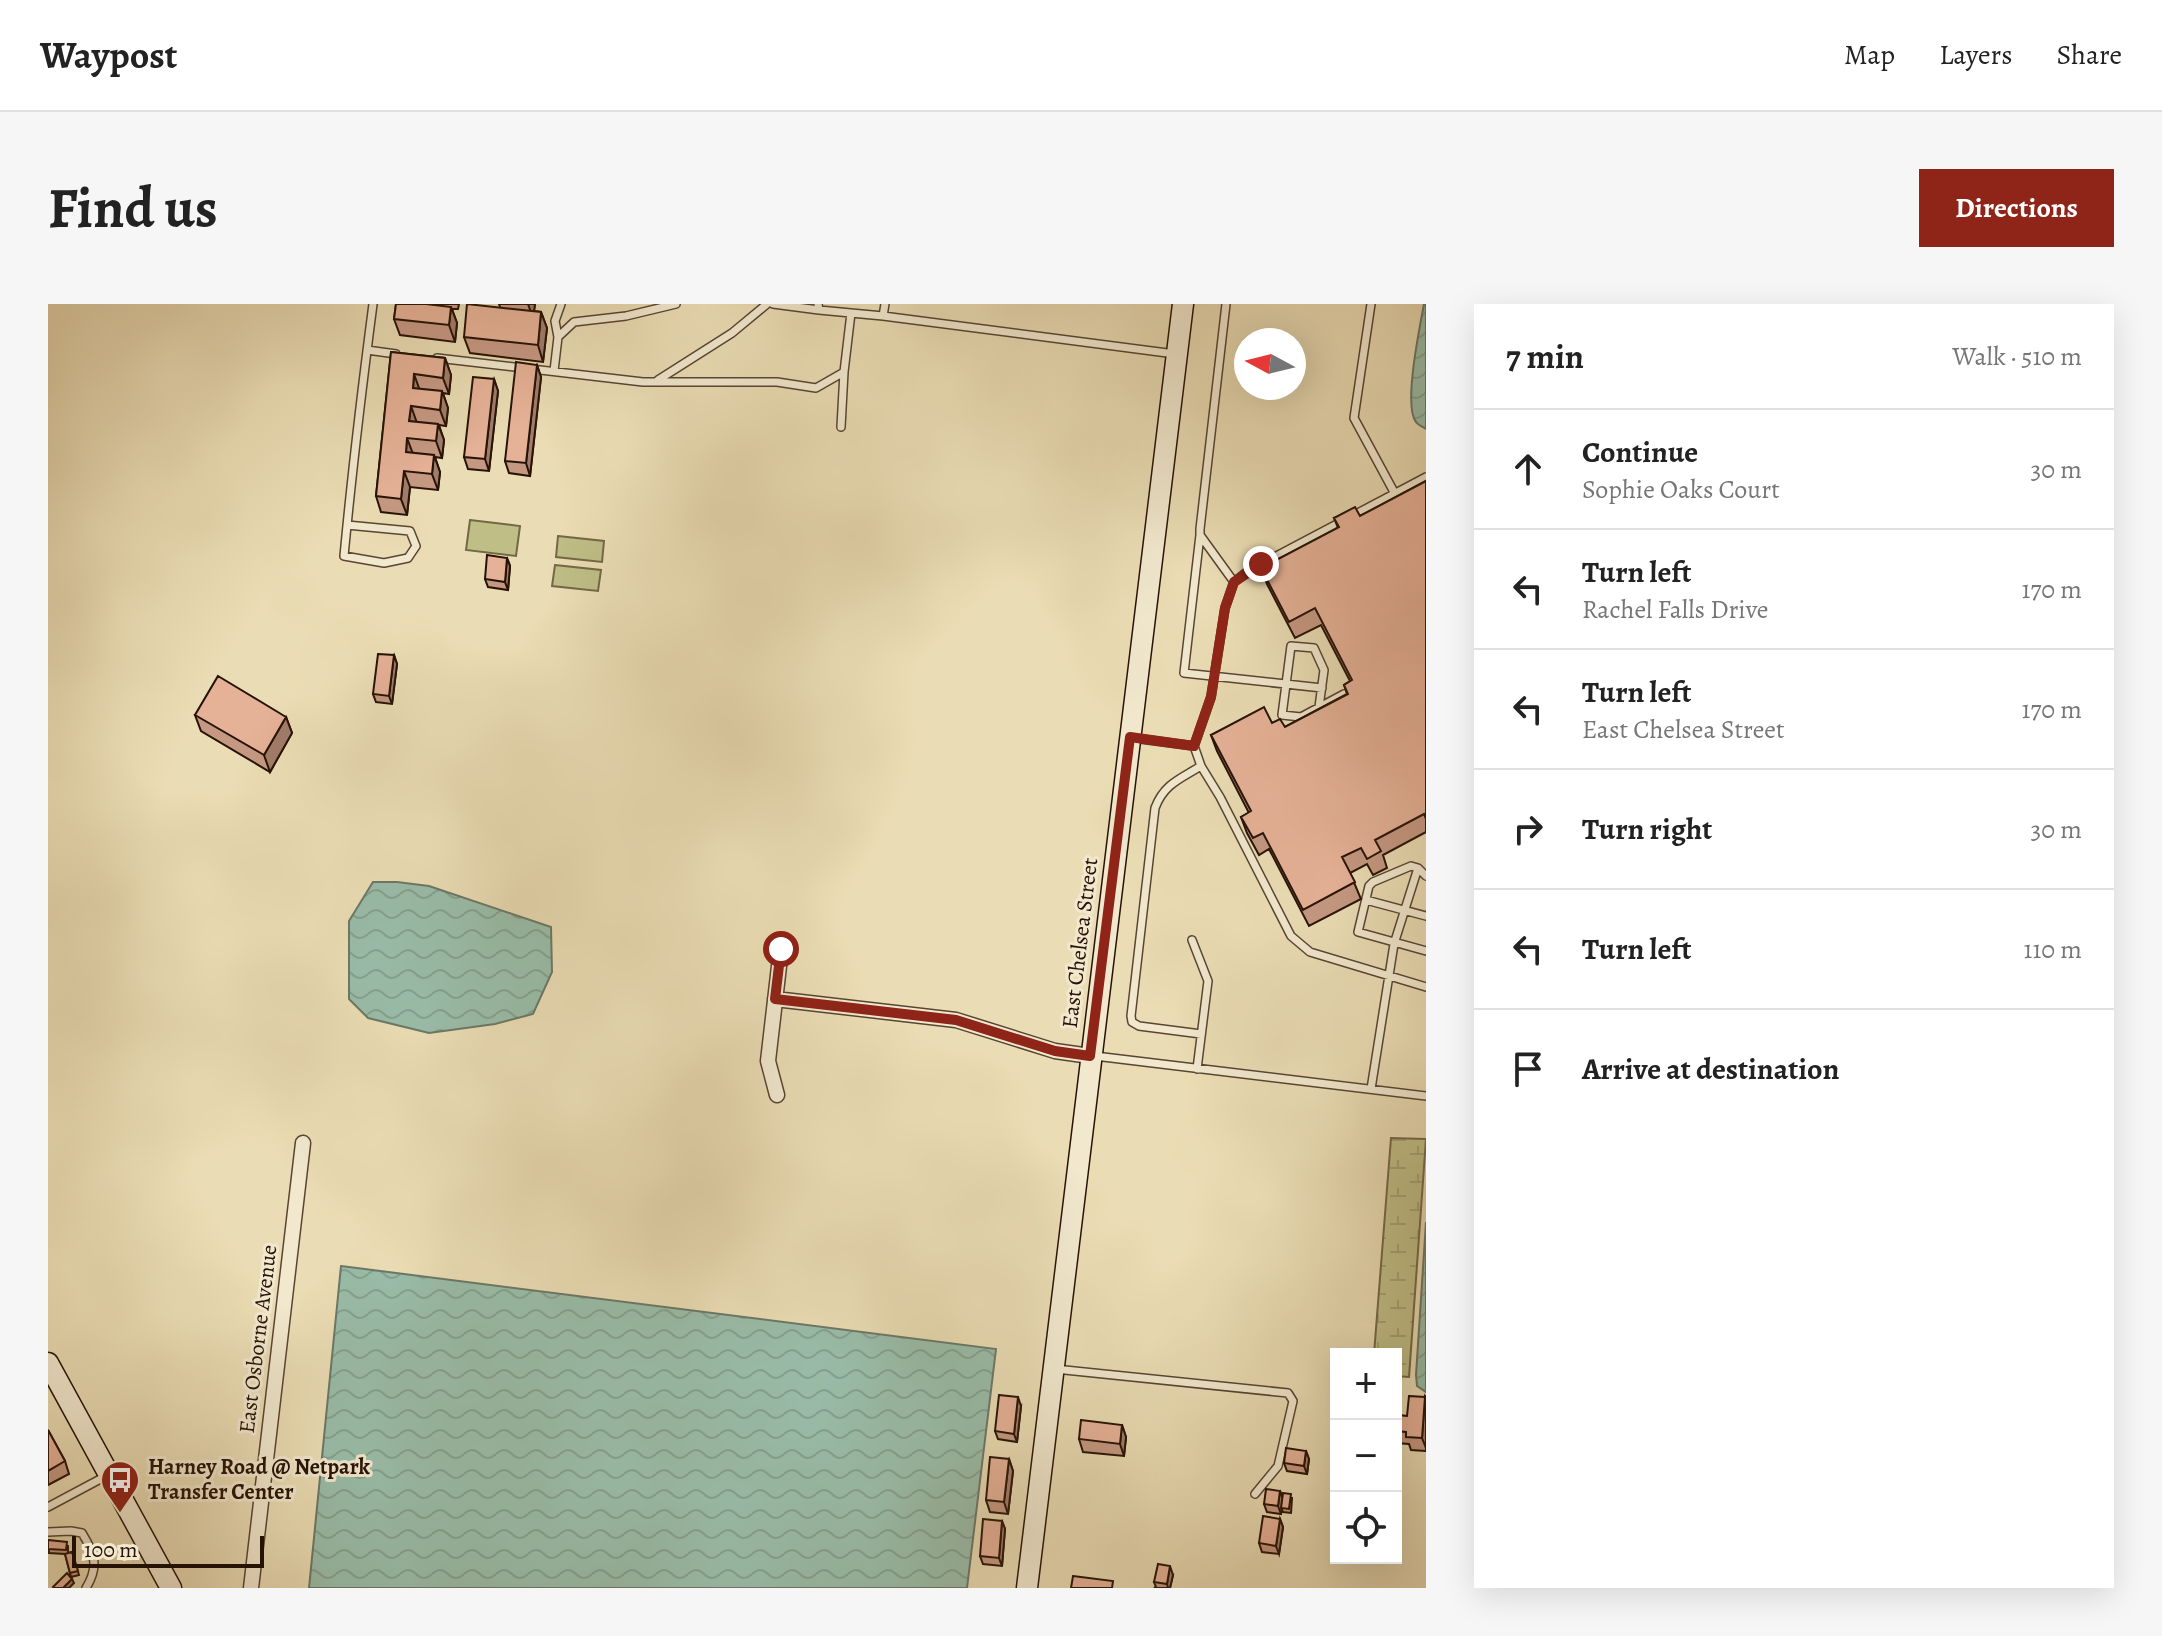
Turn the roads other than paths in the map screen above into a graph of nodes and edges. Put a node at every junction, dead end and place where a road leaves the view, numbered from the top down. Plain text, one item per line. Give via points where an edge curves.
1 (373, 304) edge
2 (676, 304) edge
3 (770, 304) edge
4 (885, 304) edge
5 (1183, 304) edge
6 (1226, 304) edge
7 (1371, 304) edge
8 (560, 306) edge
9 (819, 307) edge
10 (851, 313) junction
11 (883, 316) junction
12 (574, 322) junction
13 (558, 337) junction
14 (367, 350) junction
15 (398, 354) edge
16 (1177, 354) junction
17 (429, 357) edge
18 (554, 371) junction
19 (844, 372) junction
20 (656, 381) junction
21 (841, 427) dead end
22 (1426, 477) edge
23 (1394, 492) junction
24 (347, 525) junction
25 (1200, 535) junction
26 (1234, 582) junction
27 (1215, 677) junction
28 (1286, 685) junction
29 (1322, 688) junction
30 (1344, 694) edge
31 (1319, 707) junction
32 (1130, 737) junction
33 (1194, 746) junction
34 (1201, 766) junction
35 (1418, 868) junction
36 (1426, 876) edge
37 (1366, 900) junction
38 (1404, 911) junction
39 (1426, 916) edge
40 (1192, 940) dead end
41 (1395, 942) junction
42 (781, 949) dead end
43 (1426, 951) edge
44 (1388, 975) junction
45 (1426, 987) edge
46 (775, 999) junction
47 (1201, 1034) junction
48 (1090, 1056) junction
49 (1197, 1069) junction
50 (1371, 1089) junction
51 (777, 1095) dead end
52 (1426, 1096) edge
53 (303, 1143) dead end
54 (48, 1363) edge
55 (1053, 1369) junction
56 (109, 1475) junction
57 (1255, 1494) dead end
58 (48, 1507) edge
59 (48, 1532) edge
60 (86, 1588) edge
61 (171, 1588) edge
62 (251, 1588) edge
63 (1027, 1588) edge

1 - 14 lane
2 - 12 lane
3 - 9 lane
3 - 20 lane
4 - 11 lane
5 - 16 street, East Chelsea Street
6 - 25 lane
7 - 23 lane via 1354,418
8 - 12 lane
8 - 13 lane via 555,321
9 - 10 lane
10 - 11 lane
10 - 19 lane
11 - 16 lane
12 - 13 lane
13 - 18 lane
14 - 15 lane
14 - 24 lane
16 - 32 street, East Chelsea Street
17 - 18 lane
18 - 20 lane
19 - 20 lane via 816,388 777,382
19 - 21 lane
22 - 23 lane
23 - 26 lane
24 - 24 lane via 344,556 384,563 408,558 416,546 410,531
25 - 26 lane
25 - 27 lane via 1184,673
26 - 27 lane
27 - 28 lane
27 - 33 lane
28 - 29 lane
28 - 29 lane via 1291,646 1314,648 1324,670
28 - 31 lane via 1282,715 1301,717
29 - 31 lane
30 - 31 lane
32 - 33 lane
32 - 48 street, East Chelsea Street
33 - 34 lane
34 - 44 lane via 1291,936 1310,952
34 - 47 lane via 1170,785 1155,808 1131,1016 1139,1026
35 - 36 lane
35 - 37 lane via 1373,882
35 - 38 lane
37 - 38 lane
37 - 41 lane via 1358,932
38 - 39 lane
38 - 41 lane
40 - 47 lane via 1208,981
41 - 43 lane
41 - 44 lane
42 - 46 street
44 - 45 lane
44 - 50 lane
46 - 48 street via 956,1020 1055,1051
46 - 51 street via 768,1061
47 - 49 lane
48 - 49 lane
48 - 55 street, East Chelsea Street
49 - 50 lane
50 - 52 lane
53 - 62 street, East Osborne Avenue
54 - 56 street
55 - 57 lane via 1288,1393 1293,1401 1278,1466
55 - 63 street, East Chelsea Street
56 - 58 lane
56 - 61 street
59 - 60 lane via 82,1533 94,1564

